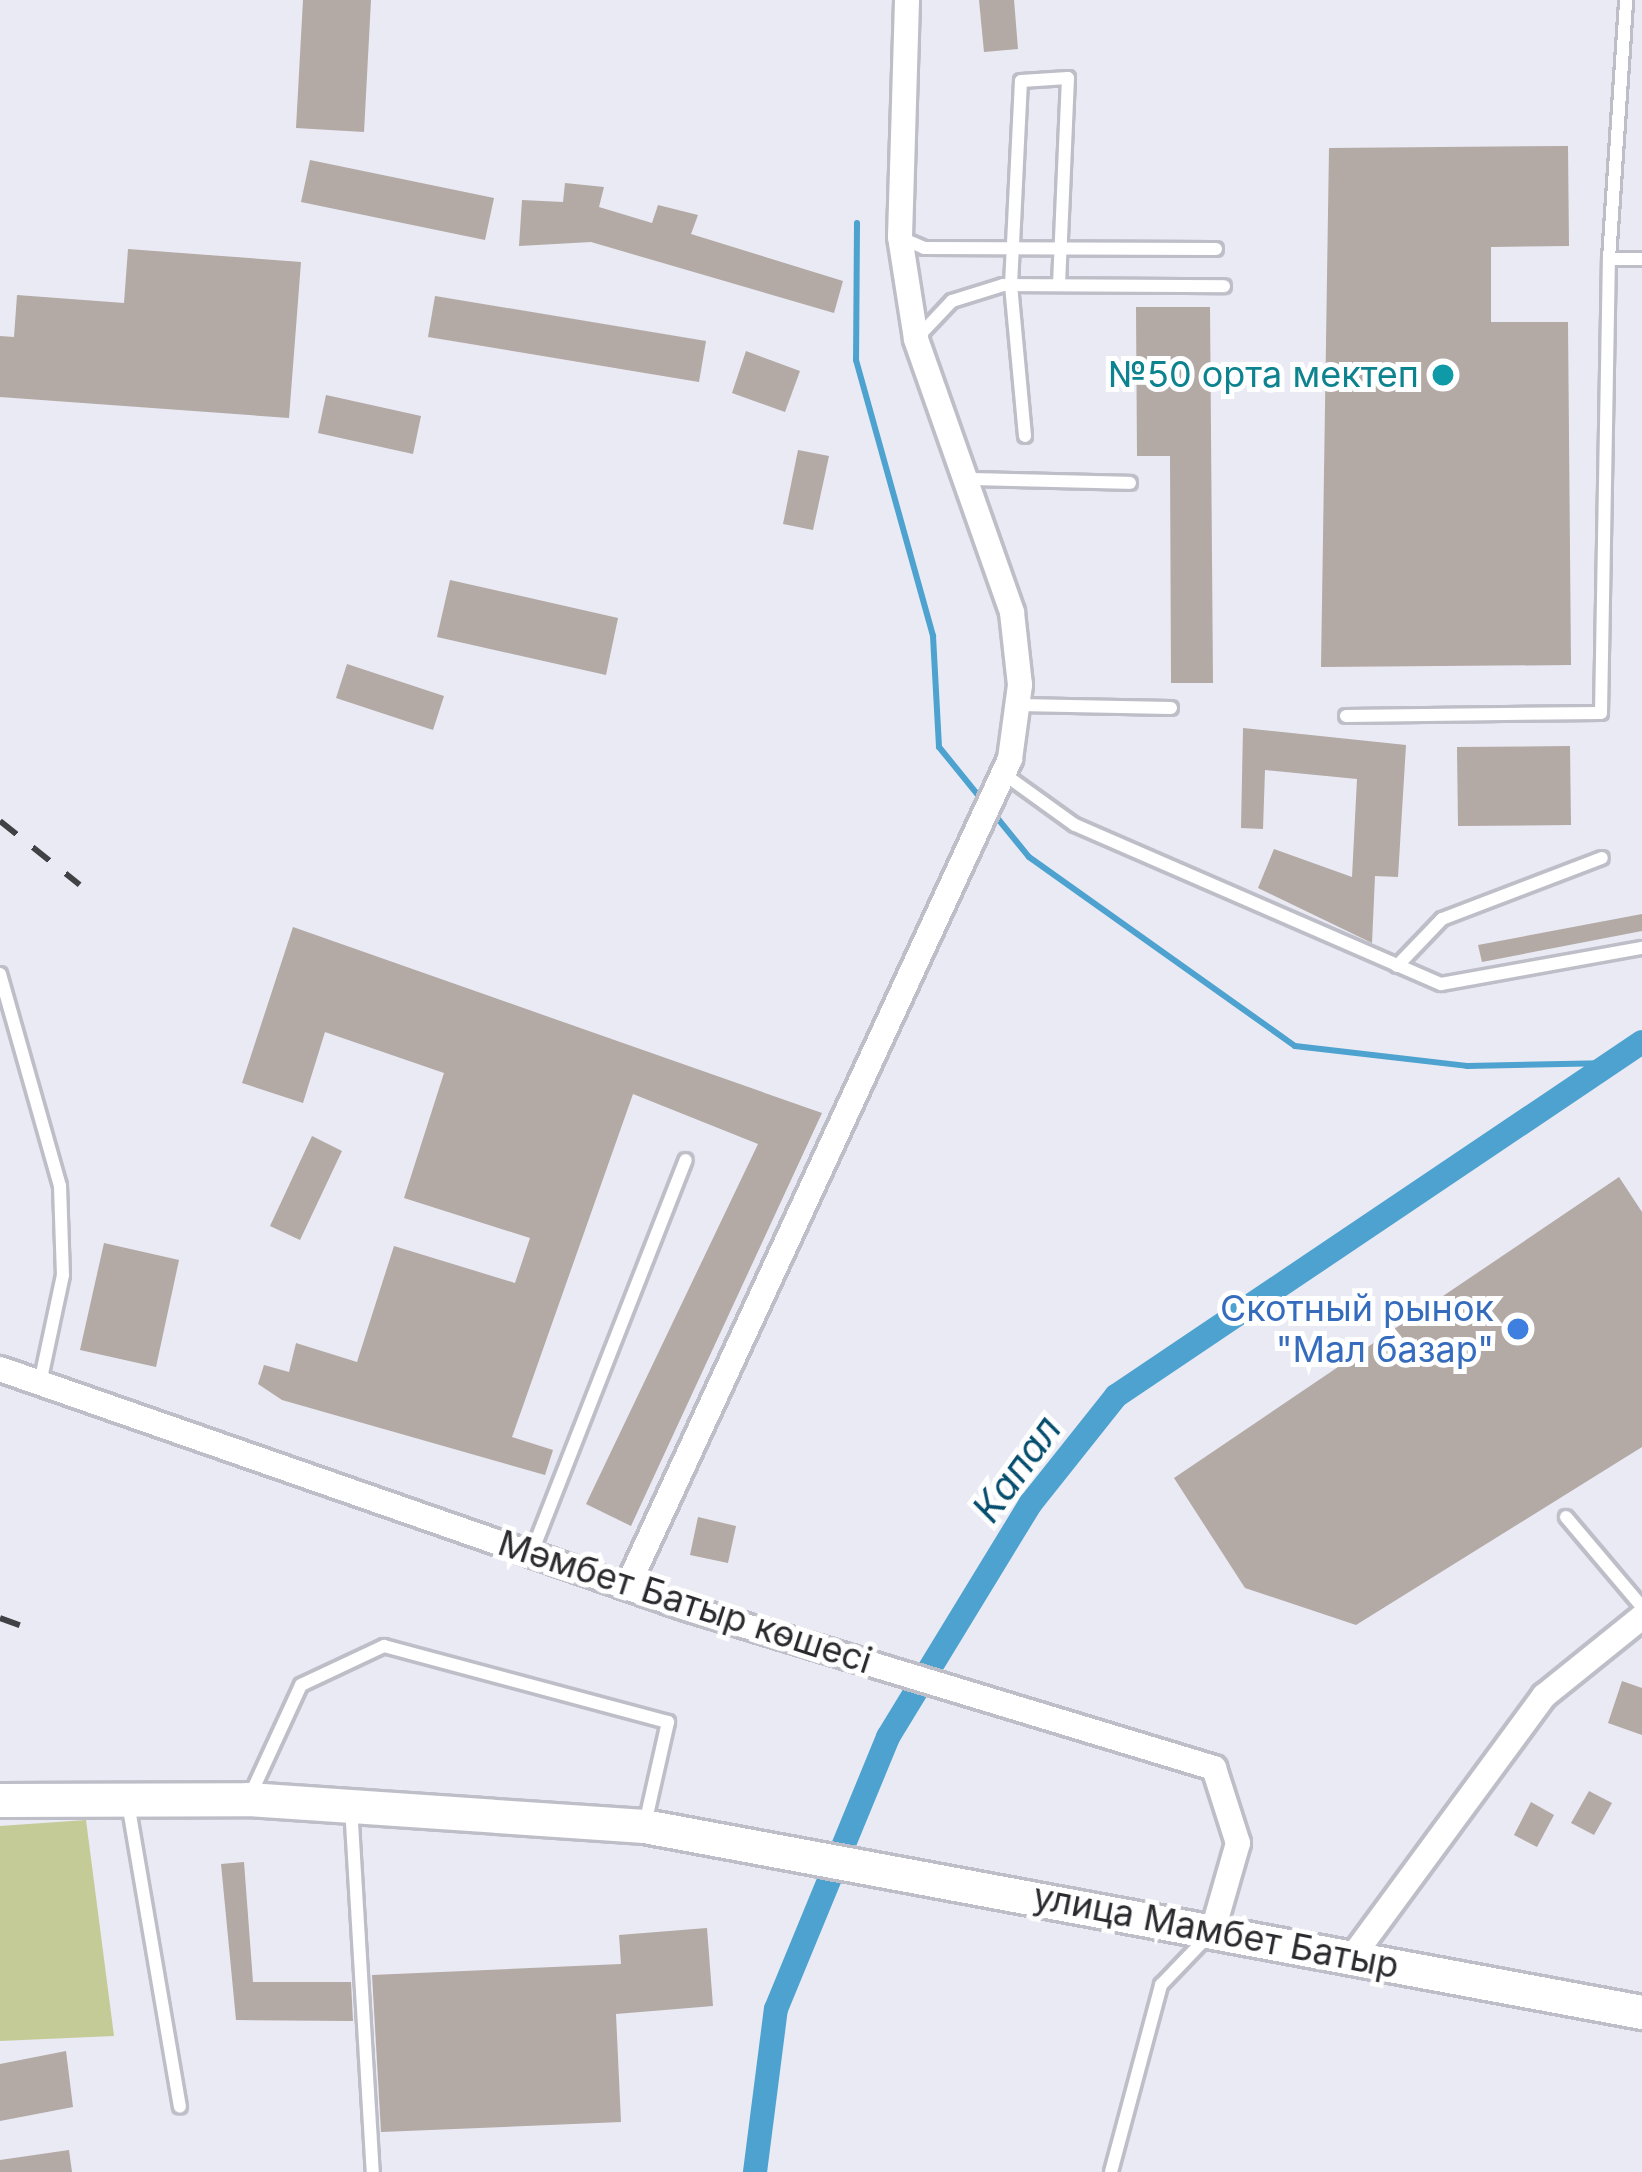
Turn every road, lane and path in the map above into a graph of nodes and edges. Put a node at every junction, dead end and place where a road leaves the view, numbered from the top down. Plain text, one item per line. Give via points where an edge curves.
1 (907, 0) edge
2 (1626, 0) edge
3 (900, 237) junction
4 (1015, 248) junction
5 (1062, 249) junction
6 (1216, 249) dead end
7 (1609, 259) junction
8 (1642, 259) edge
9 (1011, 285) junction
10 (1059, 285) junction
11 (1224, 286) dead end
12 (916, 339) junction
13 (1025, 436) dead end
14 (968, 478) junction
15 (1130, 483) dead end
16 (1017, 705) junction
17 (1171, 707) dead end
18 (1346, 716) dead end
19 (998, 784) junction
20 (1602, 858) dead end
21 (1642, 948) edge
22 (1397, 966) junction
23 (0, 974) edge
24 (686, 1160) dead end
25 (0, 1370) edge
26 (40, 1383) junction
27 (1566, 1516) dead end
28 (532, 1552) junction
29 (628, 1585) junction
30 (1642, 1606) edge
31 (1642, 1617) edge
32 (127, 1796) junction
33 (248, 1799) junction
34 (0, 1800) edge
35 (351, 1805) junction
36 (644, 1826) junction
37 (1213, 1930) junction
38 (1353, 1956) junction
39 (1642, 2012) edge
40 (180, 2107) dead end
41 (373, 2172) edge
42 (1111, 2172) edge

1 - 3 street
2 - 7 lane
3 - 4 lane
3 - 12 street
4 - 5 lane
4 - 5 lane via 1022,81 1068,78
4 - 9 lane
5 - 6 lane
5 - 10 lane
7 - 8 lane
7 - 18 lane via 1601,713
9 - 10 lane
9 - 12 lane via 952,302
9 - 13 lane
10 - 11 lane
12 - 14 street
14 - 15 lane
14 - 16 street via 1012,612
16 - 17 lane
16 - 19 street
19 - 22 lane
19 - 29 street
20 - 22 lane via 1442,919
21 - 22 lane via 1441,985
23 - 26 lane via 60,1186 63,1275
24 - 28 lane
25 - 26 street, Мәмбет Батыр көшесі
26 - 28 street, Мәмбет Батыр көшесі
27 - 30 lane
28 - 29 street, Мәмбет Батыр көшесі
29 - 37 street, Мәмбет Батыр көшесі via 1214,1768 1238,1843
31 - 38 street via 1544,1696
32 - 33 main road
32 - 34 main road
32 - 40 lane
33 - 35 main road
33 - 36 lane via 301,1684 384,1646 668,1722
35 - 36 main road
35 - 41 lane
36 - 37 main road, улица Мамбет Батыр
37 - 38 main road, улица Мамбет Батыр
37 - 42 lane via 1161,1984
38 - 39 main road, улица Мамбет Батыр

